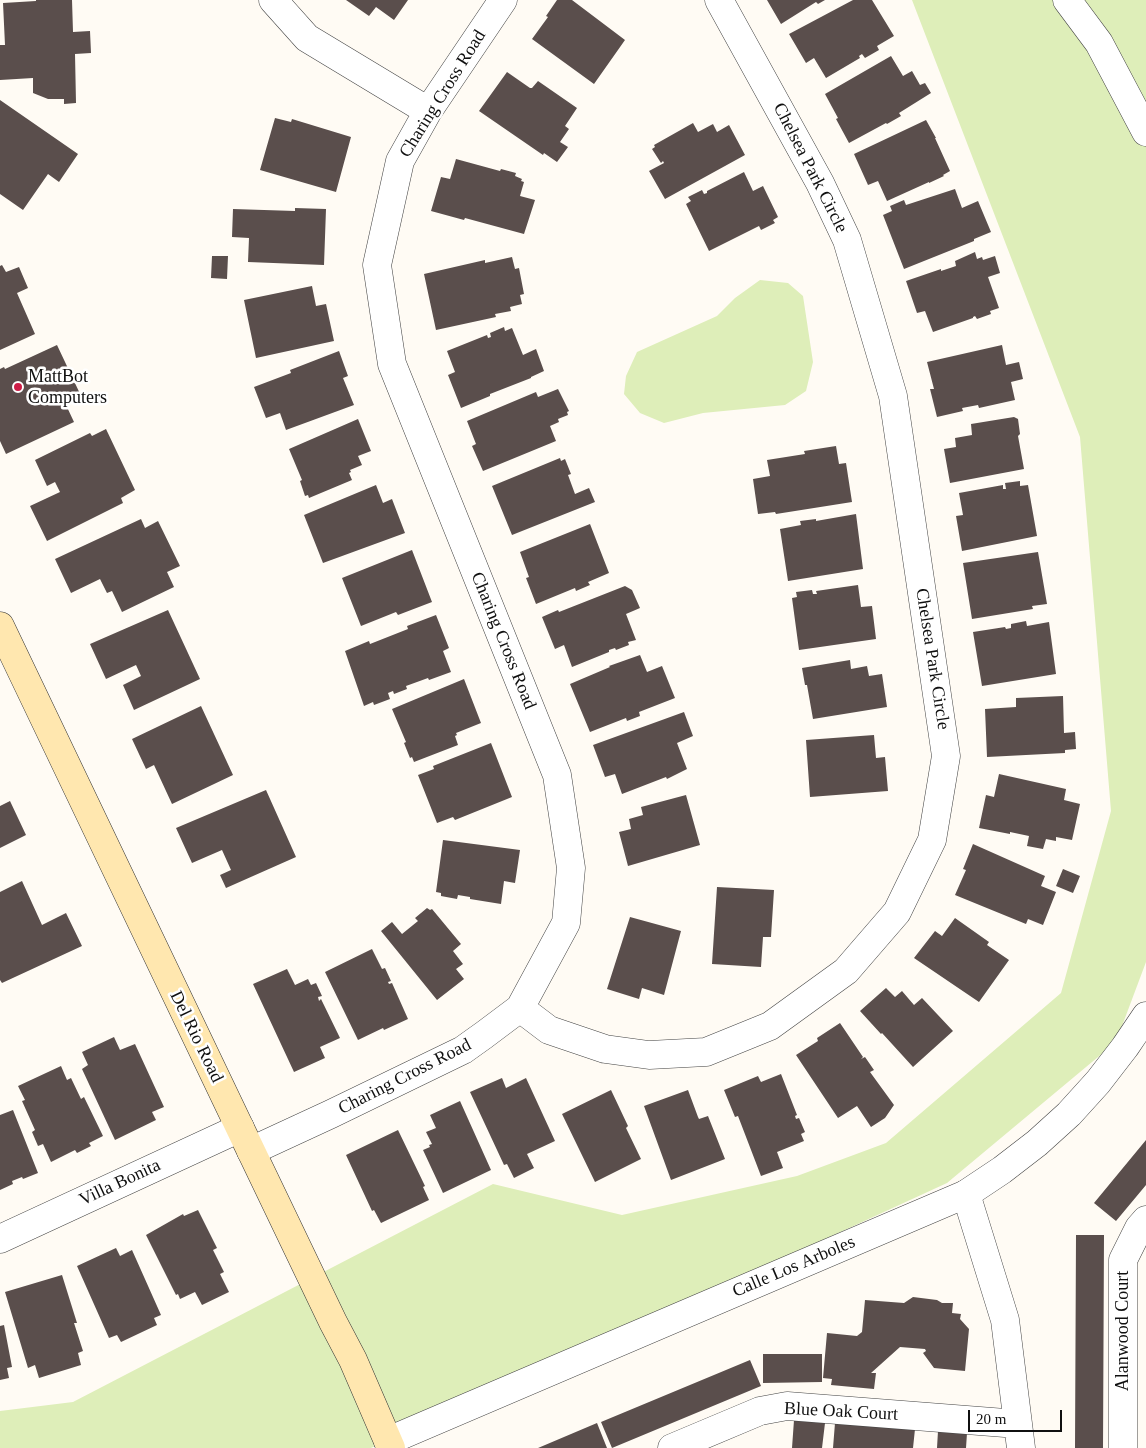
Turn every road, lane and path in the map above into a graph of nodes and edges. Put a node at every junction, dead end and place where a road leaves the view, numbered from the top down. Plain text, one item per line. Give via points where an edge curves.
1 (273, 0) edge
2 (503, 0) edge
3 (719, 0) edge
4 (1067, 0) edge
5 (428, 111) junction
6 (1146, 132) edge
7 (0, 626) edge
8 (520, 1008) junction
9 (1146, 1016) edge
10 (245, 1140) junction
11 (966, 1194) junction
12 (1146, 1220) edge
13 (0, 1239) edge
14 (1020, 1436) edge
15 (390, 1445) edge
16 (672, 1448) edge
17 (1123, 1448) edge

1 - 5 street via 307,38
2 - 5 street, Charing Cross Road
3 - 8 street, Chelsea Park Circle via 820,183 847,240 892,396 946,756 932,840 897,912 846,971 770,1026 706,1052 649,1055 605,1049 549,1030
4 - 6 street via 1099,44
5 - 8 street, Charing Cross Road via 400,161 377,265 392,364 557,775 571,868 566,923
7 - 10 main road, Del Rio Road
8 - 10 street, Charing Cross Road via 463,1050 332,1114
9 - 11 street, Calle Los Arboles via 1109,1068 1069,1114 1002,1170
10 - 13 street, Villa Bonita
10 - 15 main road, Del Rio Road via 353,1360
11 - 14 street via 1005,1320
11 - 15 street, Calle Los Arboles
12 - 17 street, Alanwood Court via 1123,1260
14 - 16 street, Blue Oak Court via 788,1406 760,1411

